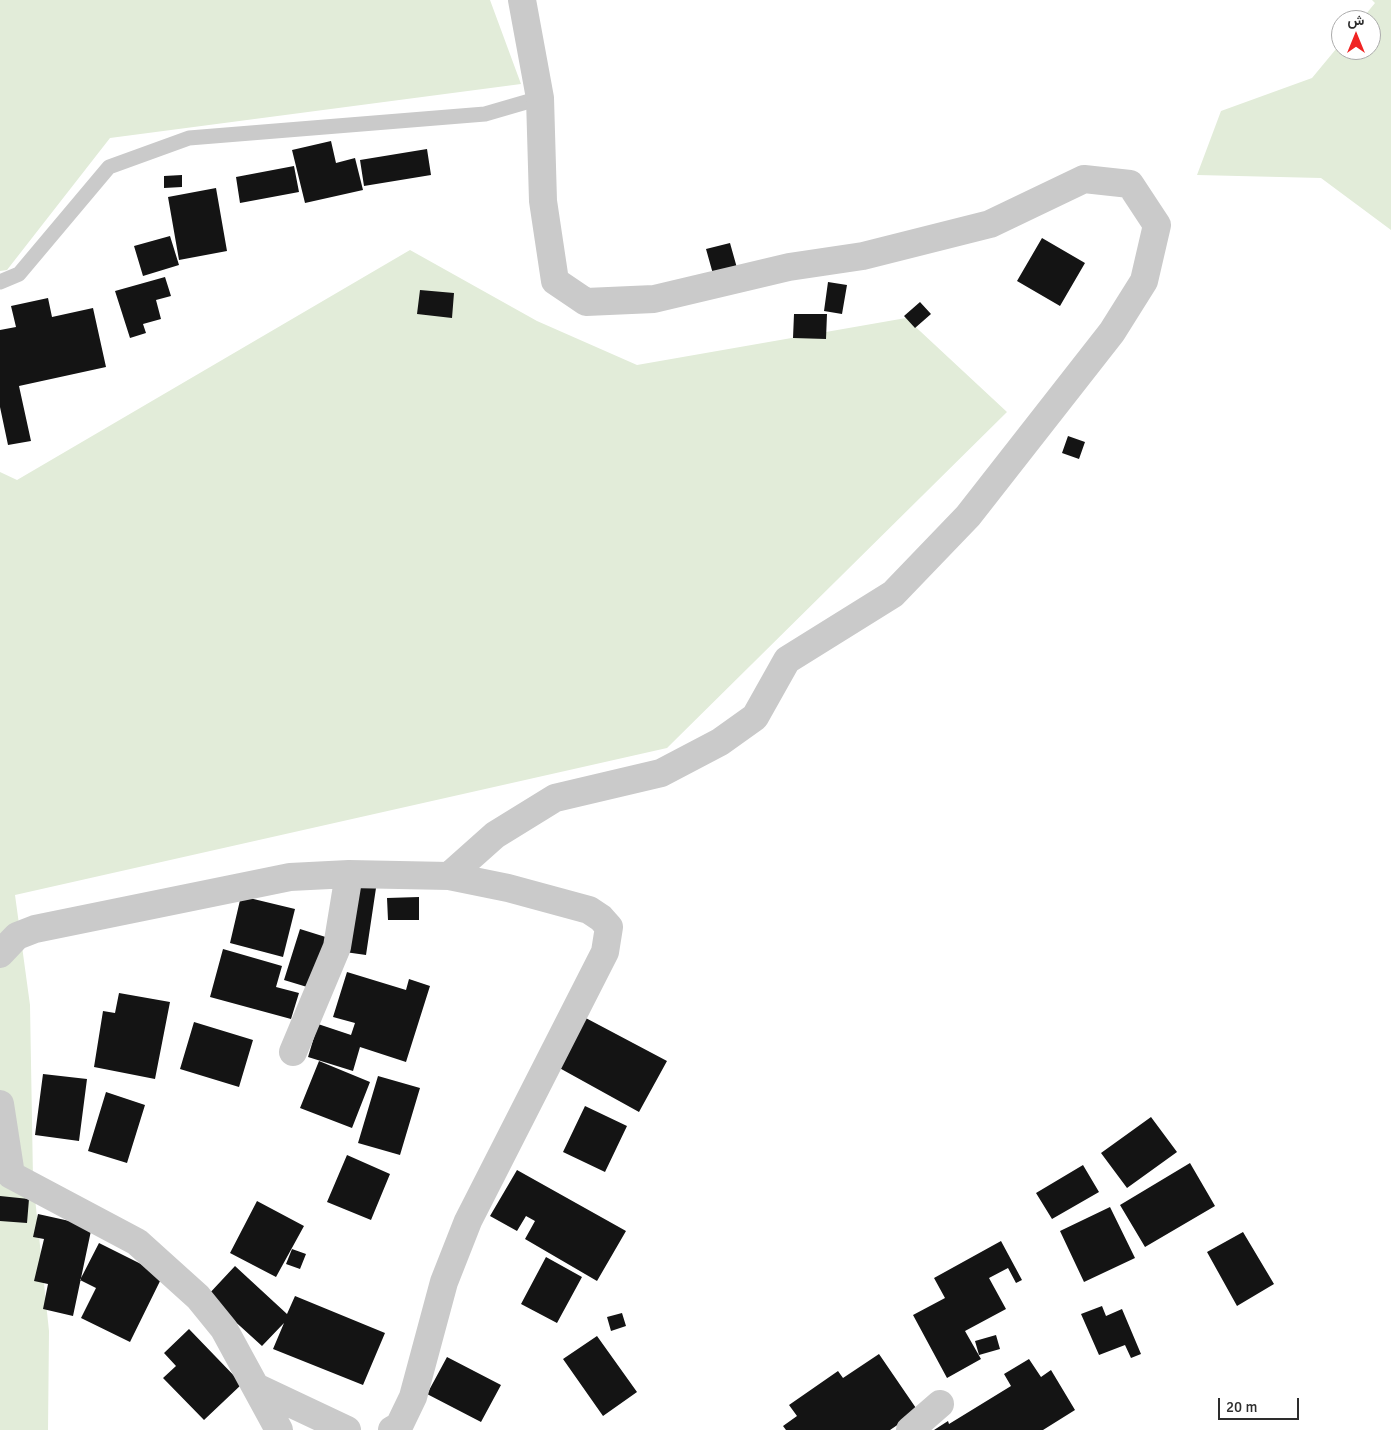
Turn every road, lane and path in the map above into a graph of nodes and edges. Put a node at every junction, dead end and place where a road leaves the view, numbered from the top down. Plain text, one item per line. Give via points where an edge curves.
1 (522, 0) edge
2 (540, 98) junction
3 (0, 282) edge
4 (349, 874) junction
5 (448, 876) junction
6 (0, 954) edge
7 (293, 1052) dead end
8 (0, 1104) edge
9 (258, 1388) junction
10 (940, 1404) dead end
11 (280, 1430) edge
12 (347, 1430) edge
13 (392, 1430) edge
14 (910, 1430) edge

1 - 2 street
2 - 3 lane via 485,114 189,138 109,167 19,274
2 - 5 street via 543,201 556,282 586,302 654,299 922,242 990,224 1084,179 1130,184 1157,226 1144,281 1112,332 968,516 893,594 787,660 755,717 720,742 661,773 556,798 495,835
4 - 5 street
4 - 6 street via 290,877 35,929 17,936
4 - 7 street via 337,947
5 - 13 street via 589,910 608,927 608,940 605,952 468,1221 444,1282 413,1398 399,1426
8 - 9 street via 11,1175 137,1242 198,1297 219,1323
9 - 11 street
9 - 12 street
10 - 14 street

